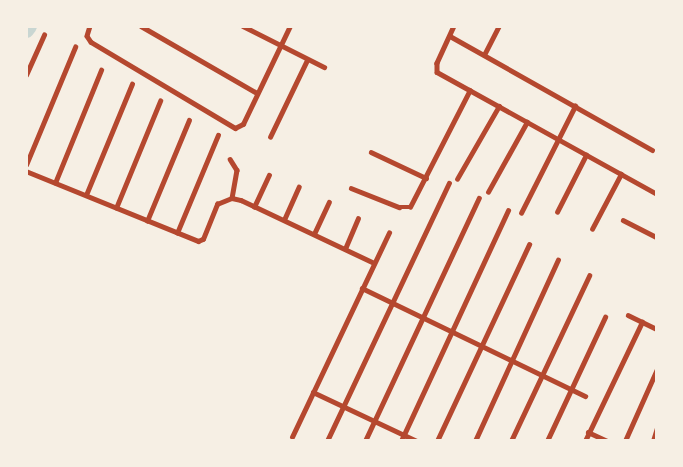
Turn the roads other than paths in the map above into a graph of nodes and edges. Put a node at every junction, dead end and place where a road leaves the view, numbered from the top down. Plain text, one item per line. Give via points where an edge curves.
1 (90, 26) edge
2 (141, 26) edge
3 (243, 26) edge
4 (290, 26) edge
5 (454, 26) edge
6 (499, 26) edge
7 (44, 35) dead end
8 (450, 36) junction
9 (75, 47) dead end
10 (279, 48) junction
11 (484, 56) junction
12 (307, 60) junction
13 (324, 67) dead end
14 (101, 70) dead end
15 (26, 76) edge
16 (132, 84) dead end
17 (470, 90) junction
18 (257, 94) junction
19 (160, 101) dead end
20 (499, 106) junction
21 (575, 106) junction
22 (189, 120) dead end
23 (527, 122) junction
24 (218, 135) dead end
25 (270, 137) dead end
26 (557, 138) junction
27 (652, 150) dead end
28 (371, 152) dead end
29 (586, 154) junction
30 (230, 159) dead end
31 (26, 165) edge
32 (26, 171) edge
33 (621, 174) junction
34 (269, 175) dead end
35 (426, 178) junction
36 (456, 179) dead end
37 (55, 183) junction
38 (449, 183) dead end
39 (298, 187) dead end
40 (351, 188) dead end
41 (488, 192) dead end
42 (656, 193) edge
43 (86, 195) junction
44 (232, 198) junction
45 (479, 198) dead end
46 (329, 202) dead end
47 (254, 207) junction
48 (116, 208) junction
49 (508, 211) dead end
50 (557, 212) dead end
51 (521, 213) dead end
52 (358, 219) dead end
53 (147, 220) junction
54 (284, 220) junction
55 (623, 220) dead end
56 (592, 229) dead end
57 (177, 233) junction
58 (389, 233) dead end
59 (314, 234) junction
60 (657, 237) edge
61 (529, 245) dead end
62 (345, 249) junction
63 (558, 260) dead end
64 (374, 263) junction
65 (589, 276) dead end
66 (362, 288) junction
67 (392, 302) junction
68 (628, 315) dead end
69 (423, 317) junction
70 (605, 317) dead end
71 (642, 322) junction
72 (657, 329) edge
73 (452, 331) junction
74 (482, 346) junction
75 (512, 360) junction
76 (657, 369) edge
77 (542, 375) junction
78 (571, 389) junction
79 (313, 392) junction
80 (585, 396) dead end
81 (344, 406) junction
82 (374, 421) junction
83 (657, 428) edge
84 (588, 432) junction
85 (404, 434) junction
86 (292, 437) dead end
87 (328, 441) edge
88 (364, 441) edge
89 (401, 441) edge
90 (417, 441) edge
91 (437, 441) edge
92 (474, 441) edge
93 (511, 441) edge
94 (547, 441) edge
95 (585, 441) edge
96 (607, 441) edge
97 (625, 441) edge
98 (653, 441) edge

1 - 18 street via 87,36 91,42 235,128 243,124
2 - 18 street
3 - 10 street
4 - 10 street
5 - 8 street
6 - 11 street
7 - 15 street
8 - 11 street
8 - 17 street via 437,72
9 - 31 street
10 - 12 street
10 - 18 street
11 - 21 street
12 - 13 street
12 - 25 street
14 - 37 street
16 - 43 street
17 - 20 street
17 - 35 street
19 - 48 street
20 - 23 street
20 - 36 street
21 - 26 street
21 - 27 street
22 - 53 street
23 - 26 street
23 - 41 street
24 - 57 street
26 - 29 street
26 - 51 street
28 - 35 street
29 - 33 street
29 - 50 street
30 - 44 street via 237,170
32 - 37 street
33 - 42 street
33 - 56 street
34 - 47 street
35 - 40 street via 408,208
37 - 43 street
38 - 67 street
39 - 54 street
43 - 48 street
44 - 47 street
44 - 57 street via 217,204 203,239 193,240
45 - 69 street
46 - 59 street
47 - 54 street
48 - 53 street
49 - 73 street
52 - 62 street
53 - 57 street
54 - 59 street
55 - 60 street
58 - 64 street
59 - 62 street
61 - 74 street
62 - 64 street
63 - 75 street
64 - 66 street
65 - 77 street
66 - 67 street
66 - 79 street
67 - 69 street
67 - 81 street
68 - 71 street
69 - 73 street
69 - 82 street
70 - 78 street
71 - 72 street
71 - 84 street
73 - 74 street
73 - 85 street
74 - 75 street
74 - 91 street
75 - 77 street
75 - 92 street
76 - 97 street
77 - 78 street
77 - 93 street
78 - 80 street
78 - 94 street
79 - 81 street
79 - 86 street
81 - 82 street
81 - 87 street
82 - 85 street
82 - 88 street
83 - 98 street
84 - 95 street
84 - 96 street
85 - 89 street
85 - 90 street

